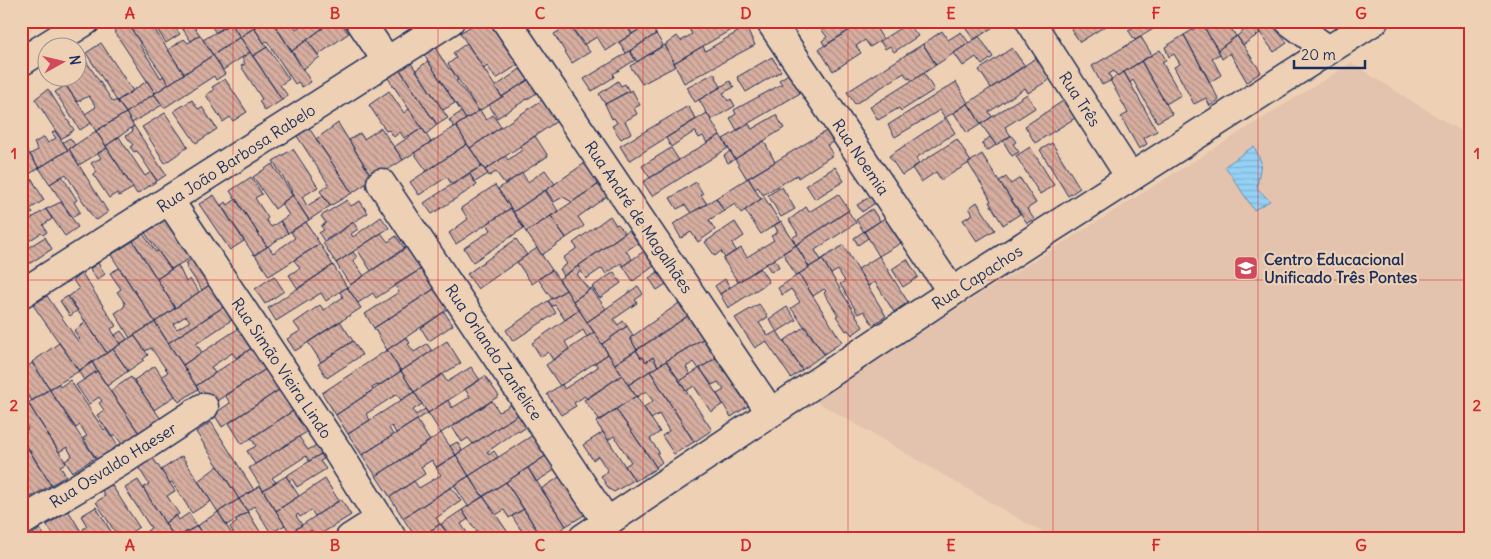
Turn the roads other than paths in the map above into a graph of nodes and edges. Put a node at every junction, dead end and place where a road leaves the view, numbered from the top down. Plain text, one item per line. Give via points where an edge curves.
1 (86, 21) edge
2 (360, 21) edge
3 (450, 21) edge
4 (506, 21) edge
5 (770, 21) edge
6 (1030, 21) edge
7 (1290, 21) edge
8 (1374, 21) edge
9 (1328, 50) junction
10 (387, 61) junction
11 (21, 62) edge
12 (1130, 177) junction
13 (381, 183) dead end
14 (169, 200) junction
15 (952, 292) junction
16 (21, 294) edge
17 (204, 407) dead end
18 (771, 413) junction
19 (21, 522) edge
20 (607, 522) junction
21 (386, 528) edge
22 (350, 538) edge
23 (583, 538) edge

1 - 11 street
2 - 10 street
3 - 10 street, Rua João Barbosa Rabelo
4 - 18 street, Rua André de Magalhães
5 - 15 street, Rua Noemia
6 - 12 street, Rua Três
7 - 9 street
8 - 9 street, Rua Capachos
9 - 12 street, Rua Capachos
10 - 14 street, Rua João Barbosa Rabelo
12 - 15 street, Rua Capachos
13 - 20 street, Rua Orlando Zanfelice
14 - 16 street, Rua João Barbosa Rabelo
14 - 21 street, Rua Simão Vieira Lindo
15 - 18 street, Rua Capachos
17 - 19 street, Rua Osvaldo Haeser
18 - 20 street, Rua Capachos
20 - 23 street, Rua Capachos
21 - 22 street

